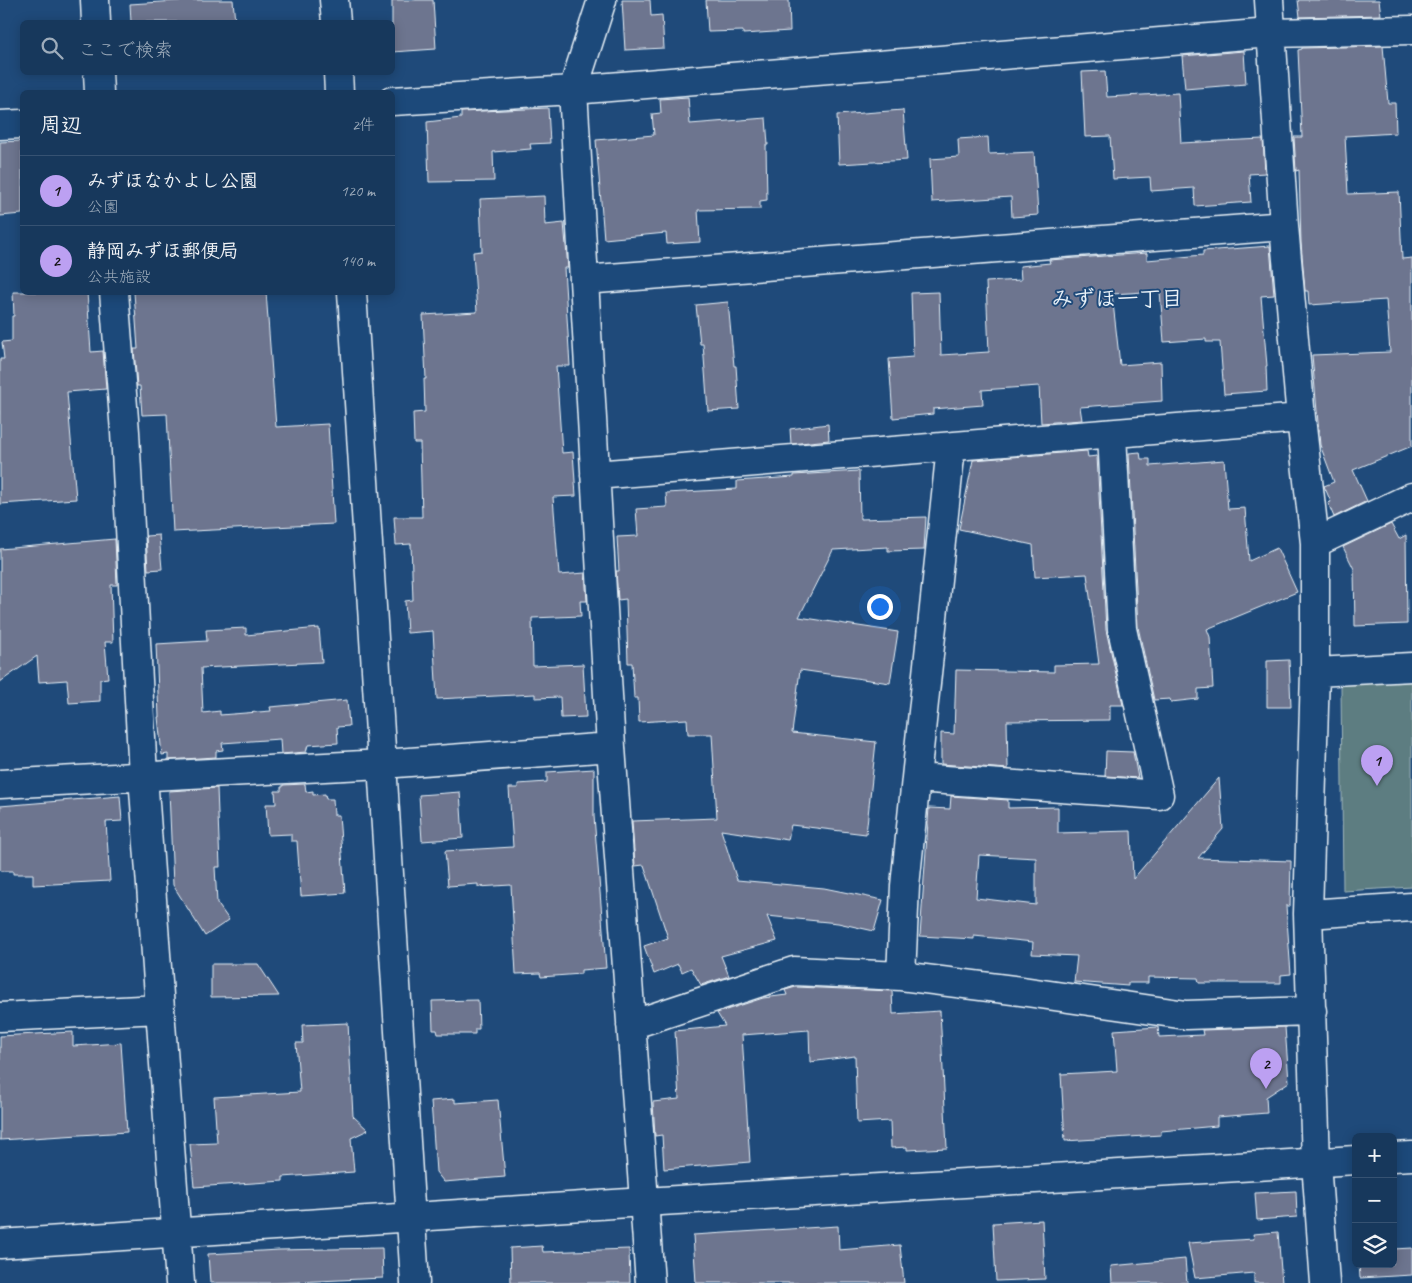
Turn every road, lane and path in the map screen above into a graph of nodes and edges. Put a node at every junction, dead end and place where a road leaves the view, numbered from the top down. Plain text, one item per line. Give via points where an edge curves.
1 (95, 0) edge
2 (334, 0) edge
3 (602, 0) edge
4 (1268, 0) edge
5 (96, 20) edge
6 (336, 20) edge
7 (1412, 30) edge
8 (1270, 33) junction
9 (98, 75) edge
10 (338, 75) edge
11 (99, 90) edge
12 (339, 90) edge
13 (573, 90) junction
14 (395, 101) edge
15 (20, 124) edge
16 (0, 126) edge
17 (1284, 226) junction
18 (584, 280) junction
19 (114, 295) edge
20 (352, 295) edge
21 (1301, 418) junction
22 (1112, 434) junction
23 (950, 447) junction
24 (595, 475) junction
25 (1412, 497) edge
26 (1315, 543) junction
27 (1412, 667) edge
28 (1315, 672) junction
29 (611, 747) junction
30 (383, 764) junction
31 (143, 776) junction
32 (916, 778) junction
33 (0, 784) edge
34 (1412, 907) edge
35 (1308, 914) junction
36 (900, 976) junction
37 (160, 1008) junction
38 (1312, 1011) junction
39 (0, 1017) edge
40 (631, 1025) junction
41 (1412, 1156) edge
42 (1397, 1157) edge
43 (1352, 1160) edge
44 (1316, 1163) junction
45 (644, 1202) junction
46 (410, 1218) junction
47 (177, 1234) junction
48 (0, 1244) edge
49 (180, 1283) edge
50 (415, 1283) edge
51 (650, 1283) edge
52 (1325, 1283) edge

1 - 5 street
2 - 6 street
3 - 13 street
4 - 8 street
7 - 8 street
8 - 13 street
8 - 17 street
9 - 11 street
10 - 12 street
13 - 14 street
13 - 18 street
15 - 16 street
17 - 18 street
17 - 21 street
18 - 24 street
19 - 31 street via 126,432
20 - 30 street
21 - 22 street
21 - 26 street
22 - 23 street
22 - 32 street via 1122,630 1160,794
23 - 24 street
23 - 32 street
24 - 29 street
25 - 26 street
26 - 28 street
27 - 28 street
28 - 35 street
29 - 30 street
29 - 40 street
30 - 31 street
30 - 46 street
31 - 33 street
31 - 37 street
32 - 36 street
34 - 35 street
35 - 38 street
36 - 38 street via 1186,1015
36 - 40 street via 794,971
37 - 39 street
37 - 47 street
38 - 44 street
40 - 45 street
41 - 42 street
43 - 44 street
44 - 45 street
44 - 52 street
45 - 46 street
45 - 51 street
46 - 47 street
46 - 50 street
47 - 48 street
47 - 49 street

